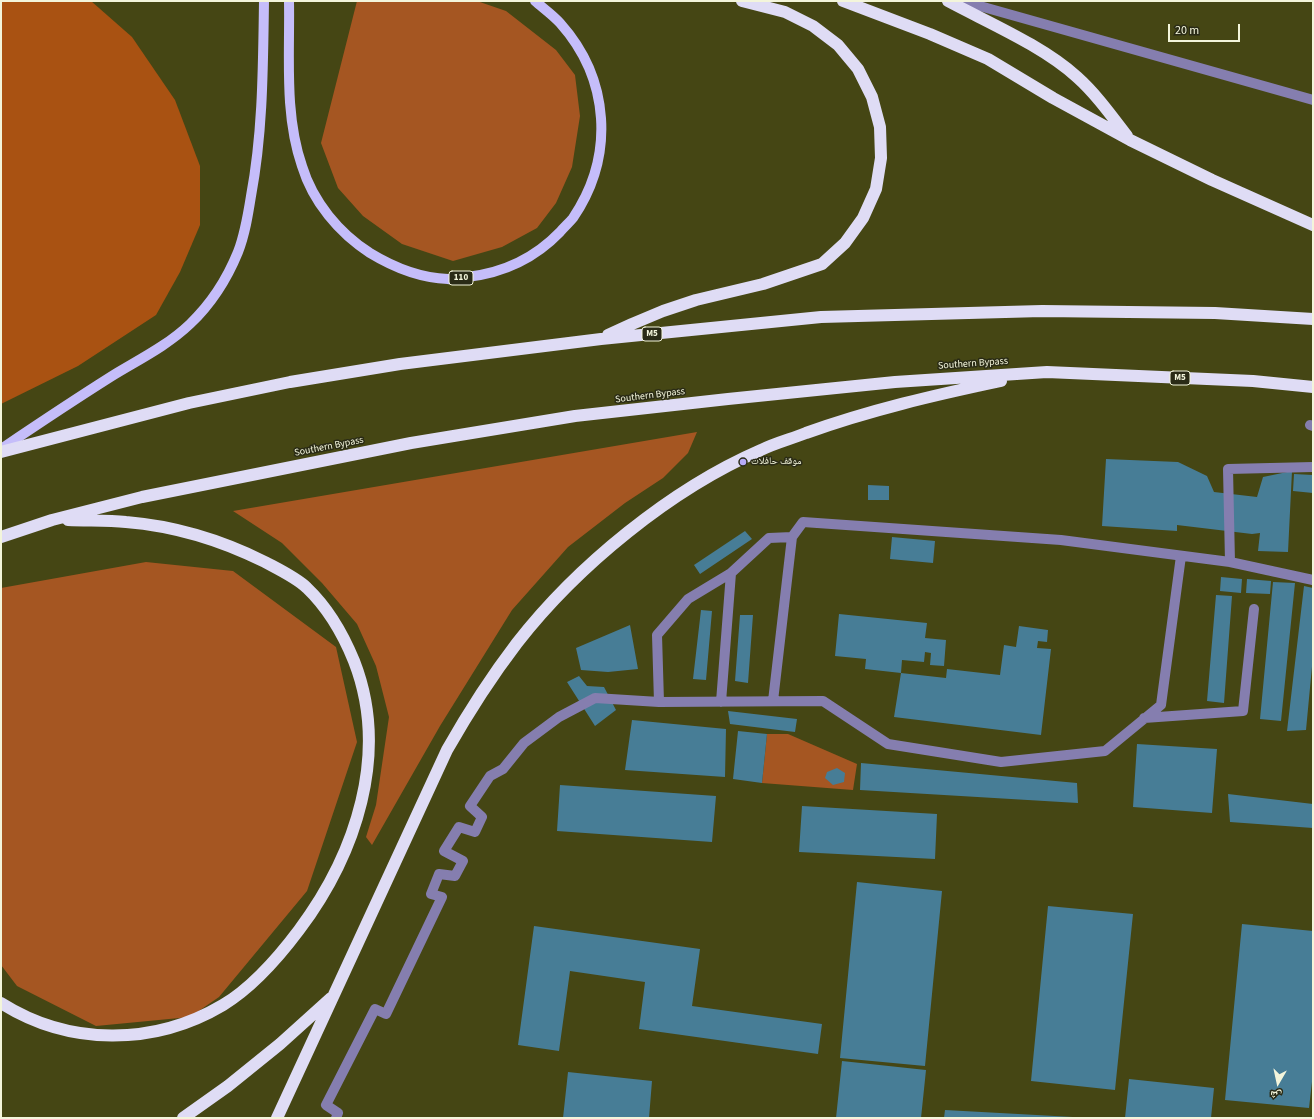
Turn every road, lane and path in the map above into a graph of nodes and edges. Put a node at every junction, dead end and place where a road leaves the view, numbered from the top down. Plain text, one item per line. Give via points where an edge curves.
1 (264, 1) edge
2 (289, 1) edge
3 (534, 1) edge
4 (742, 1) edge
5 (843, 1) edge
6 (948, 1) edge
7 (962, 1) edge
8 (1313, 100) edge
9 (1130, 140) junction
10 (1313, 225) edge
11 (1313, 318) edge
12 (601, 339) junction
13 (1047, 372) junction
14 (1313, 387) edge
15 (1, 451) edge
16 (1313, 467) edge
17 (52, 520) junction
18 (792, 536) junction
19 (1, 537) edge
20 (1181, 556) junction
21 (1230, 562) junction
22 (731, 574) junction
23 (1313, 580) edge
24 (1254, 609) dead end
25 (773, 701) junction
26 (660, 702) junction
27 (721, 702) junction
28 (1144, 718) junction
29 (335, 994) junction
30 (1, 1003) edge
31 (183, 1118) edge
32 (277, 1118) edge
33 (336, 1118) edge

1 - 15 main road via 261,122 254,180 245,230 222,284 205,309 172,339
2 - 3 main road, 110 via 290,96 294,134 302,166 315,196 334,223 358,245 386,263 417,274 449,280 484,276 518,264 548,245 572,219 592,182 600,155 602,120 596,85 581,53 560,22
4 - 12 highway via 785,12 813,26 838,45 858,69 872,97 880,127 881,158 876,189 863,218 845,243 822,264 763,284 716,294 670,308
5 - 9 highway via 988,59
6 - 9 highway via 1022,40 1077,77 1100,100
7 - 8 street
9 - 10 highway
11 - 12 highway, M5 via 1215,313 1042,311 821,317
12 - 15 highway, M5 via 400,364 290,382 189,403
13 - 14 highway, Southern Bypass / M5
13 - 17 highway, Southern Bypass / M5 via 895,382 575,416 411,442 142,497
13 - 29 highway via 892,406 761,449 683,493 611,546 578,576 518,641 468,713 428,789
16 - 21 street via 1228,469
17 - 19 highway, Southern Bypass / M5
17 - 30 highway via 125,522 184,531 245,552 305,586 336,625 358,671 365,695 368,720 368,770 357,816 341,860 327,888 289,944 267,968 224,1004 164,1029 112,1036 86,1034 48,1026
18 - 20 street via 803,522 1061,540
18 - 22 street via 769,538
18 - 25 street
20 - 21 street
20 - 28 street via 1161,705
21 - 23 street
22 - 26 street via 688,600 656,635
22 - 27 street
24 - 28 street via 1243,711
25 - 27 street
25 - 28 street via 822,701 888,744 1001,762 1105,751
26 - 27 street
26 - 33 street via 595,698 559,717 524,743 503,769 490,776 470,806 482,816 475,832 459,827 444,851 463,861 455,876 439,874 431,894 442,897 386,1014 375,1009 326,1105 338,1113
29 - 31 highway via 280,1044
29 - 32 highway

